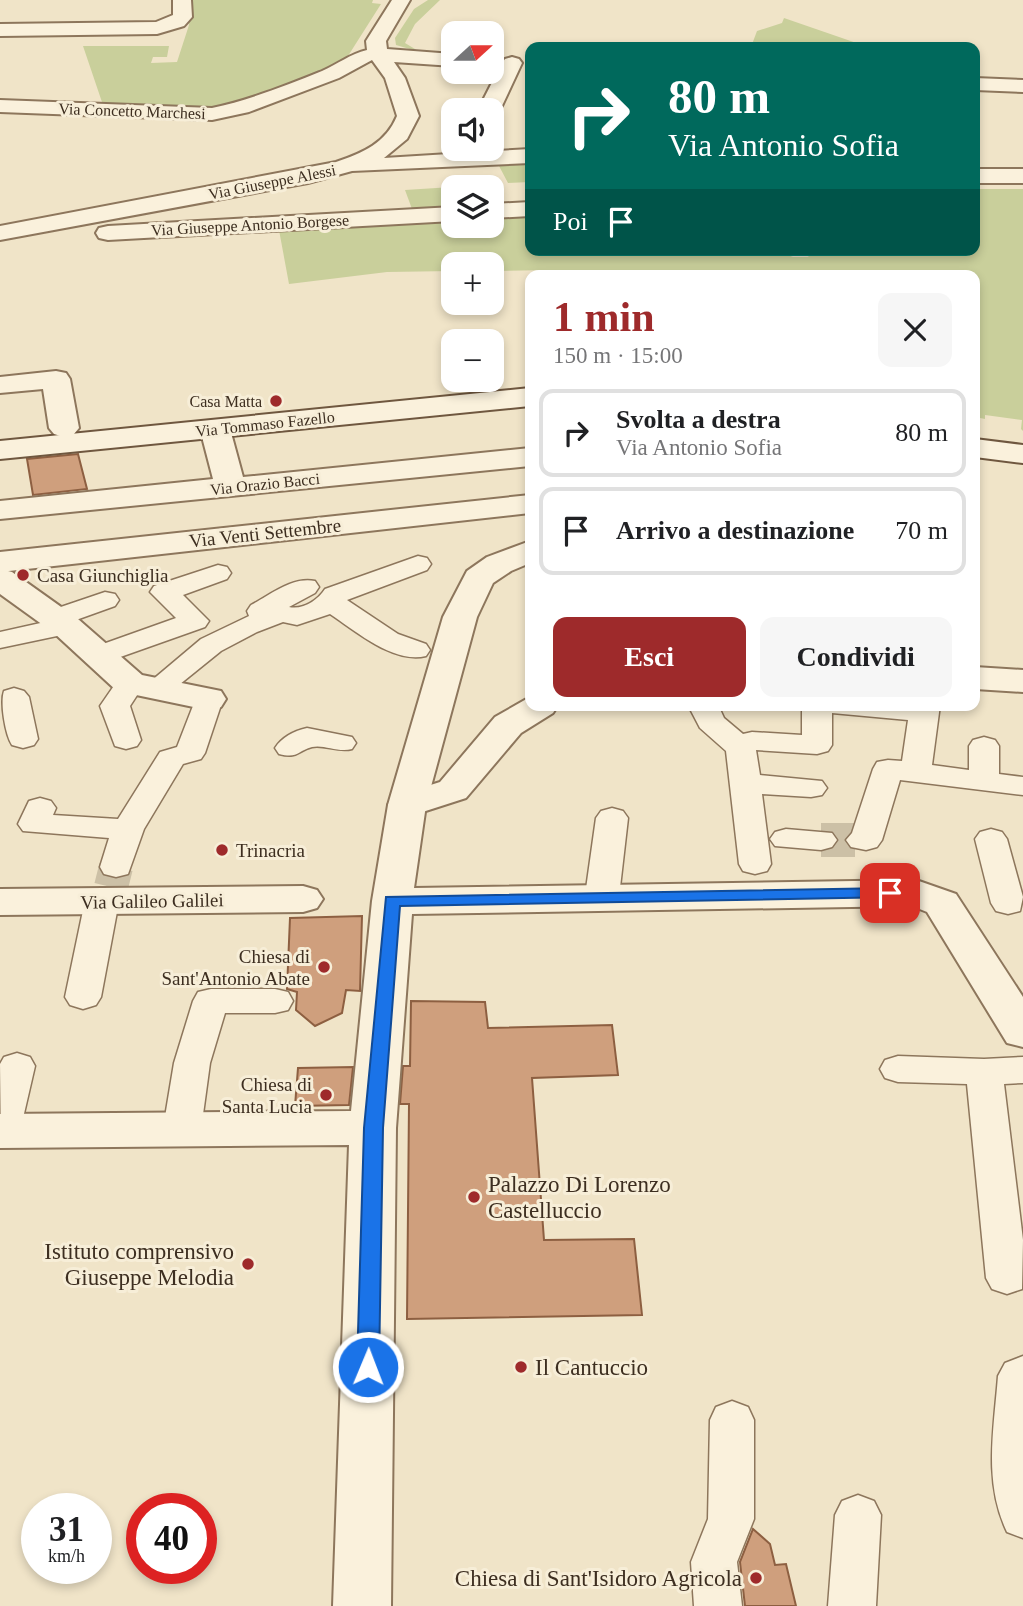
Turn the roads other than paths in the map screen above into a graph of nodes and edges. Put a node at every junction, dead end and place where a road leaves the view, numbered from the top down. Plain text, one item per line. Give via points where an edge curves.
1 (182, 0) edge
2 (403, 4) edge
3 (0, 30) edge
4 (377, 53) junction
5 (441, 59) edge
6 (511, 63) edge
7 (980, 84) edge
8 (1023, 86) edge
9 (494, 98) edge
10 (0, 106) edge
11 (525, 156) edge
12 (348, 166) junction
13 (980, 176) edge
14 (1023, 176) edge
15 (525, 209) edge
16 (504, 210) edge
17 (441, 215) edge
18 (47, 224) junction
19 (0, 233) edge
20 (0, 385) edge
21 (525, 398) edge
22 (65, 428) dead end
23 (215, 429) junction
24 (980, 449) edge
25 (0, 450) edge
26 (1023, 454) edge
27 (525, 458) edge
28 (231, 488) junction
29 (525, 505) edge
30 (0, 510) edge
31 (525, 553) edge
32 (0, 562) edge
33 (418, 564) dead end
34 (218, 573) dead end
35 (0, 579) edge
36 (305, 587) dead end
37 (105, 600) dead end
38 (332, 603) junction
39 (264, 620) junction
40 (61, 622) junction
41 (0, 640) edge
42 (416, 650) dead end
43 (99, 655) junction
44 (980, 678) edge
45 (1023, 681) edge
46 (144, 685) junction
47 (14, 698) dead end
48 (208, 699) joint
49 (530, 711) edge
50 (706, 711) edge
51 (817, 711) edge
52 (925, 711) edge
53 (23, 739) dead end
54 (126, 740) dead end
55 (341, 743) dead end
56 (738, 744) junction
57 (984, 746) dead end
58 (290, 748) dead end
59 (916, 772) junction
60 (984, 781) junction
61 (744, 783) junction
62 (1023, 786) edge
63 (811, 788) dead end
64 (407, 805) junction
65 (40, 808) dead end
66 (612, 818) dead end
67 (128, 829) junction
68 (786, 839) dead end
69 (991, 839) dead end
70 (821, 840) tunnel mouth
71 (862, 840) dead end
72 (755, 864) dead end
73 (110, 889) junction
74 (602, 896) junction
75 (303, 899) dead end
76 (392, 901) junction
77 (0, 902) edge
78 (1008, 903) dead end
79 (83, 997) dead end
80 (275, 1001) dead end
81 (1023, 1032) edge
82 (17, 1066) dead end
83 (898, 1069) dead end
84 (1023, 1070) edge
85 (984, 1072) junction
86 (373, 1128) junction
87 (182, 1129) junction
88 (0, 1131) edge
89 (1007, 1278) dead end
90 (1023, 1374) edge
91 (732, 1420) dead end
92 (858, 1515) dead end
93 (1023, 1518) edge
94 (362, 1606) edge
95 (718, 1606) edge
96 (852, 1606) edge

1 - 3 street via 183,18 157,27
2 - 4 street via 376,41
4 - 5 street
4 - 10 street, Via Concetto Marchesi via 255,104 222,113
4 - 12 street, Via Giuseppe Alessi via 395,78 408,116 399,135
6 - 9 street
7 - 8 street
11 - 12 street
12 - 18 street, Via Giuseppe Alessi
13 - 14 street
15 - 16 street
17 - 18 street, Via Giuseppe Antonio Borgese via 102,233 74,232
18 - 19 street, Via Giuseppe Alessi
20 - 22 street via 57,379
21 - 23 street, Via Tommaso Fazello
23 - 25 street, Via Tommaso Fazello
23 - 28 street
24 - 26 street
27 - 28 street, Via Orazio Bacci
28 - 30 street, Via Orazio Bacci
29 - 32 street, Via Venti Settembre
31 - 64 street via 479,578 460,617
33 - 38 street via 335,595
34 - 43 street via 164,592 195,621
35 - 40 street
36 - 39 street via 261,611
37 - 40 street
38 - 39 street via 297,617 281,613
38 - 42 street via 388,640
39 - 46 street
40 - 41 street
40 - 43 street
43 - 46 street
44 - 45 street
46 - 48 street
46 - 54 street via 115,706
47 - 53 street
48 - 67 street via 190,753 171,758
49 - 64 street via 508,725 453,790
50 - 56 street via 711,722
51 - 56 street via 817,744
52 - 59 street
55 - 58 street via 307,737
56 - 61 street
57 - 60 street
59 - 60 street
59 - 71 street via 888,769 866,840
60 - 62 street
61 - 63 street
61 - 72 street
64 - 76 street
65 - 67 street via 34,824
66 - 74 street
67 - 73 street
68 - 70 street
69 - 78 street
73 - 75 street, Via Galileo Galilei
73 - 77 street, Via Galileo Galilei
73 - 79 street
74 - 76 street
74 - 81 street via 916,893 942,903
76 - 86 street
80 - 87 street via 211,1001 192,1063
82 - 88 street
83 - 85 street
84 - 85 street
85 - 89 street
86 - 87 street
86 - 94 street
87 - 88 street
90 - 93 street via 1013,1477
91 - 95 street via 731,1519 714,1562
92 - 96 street

